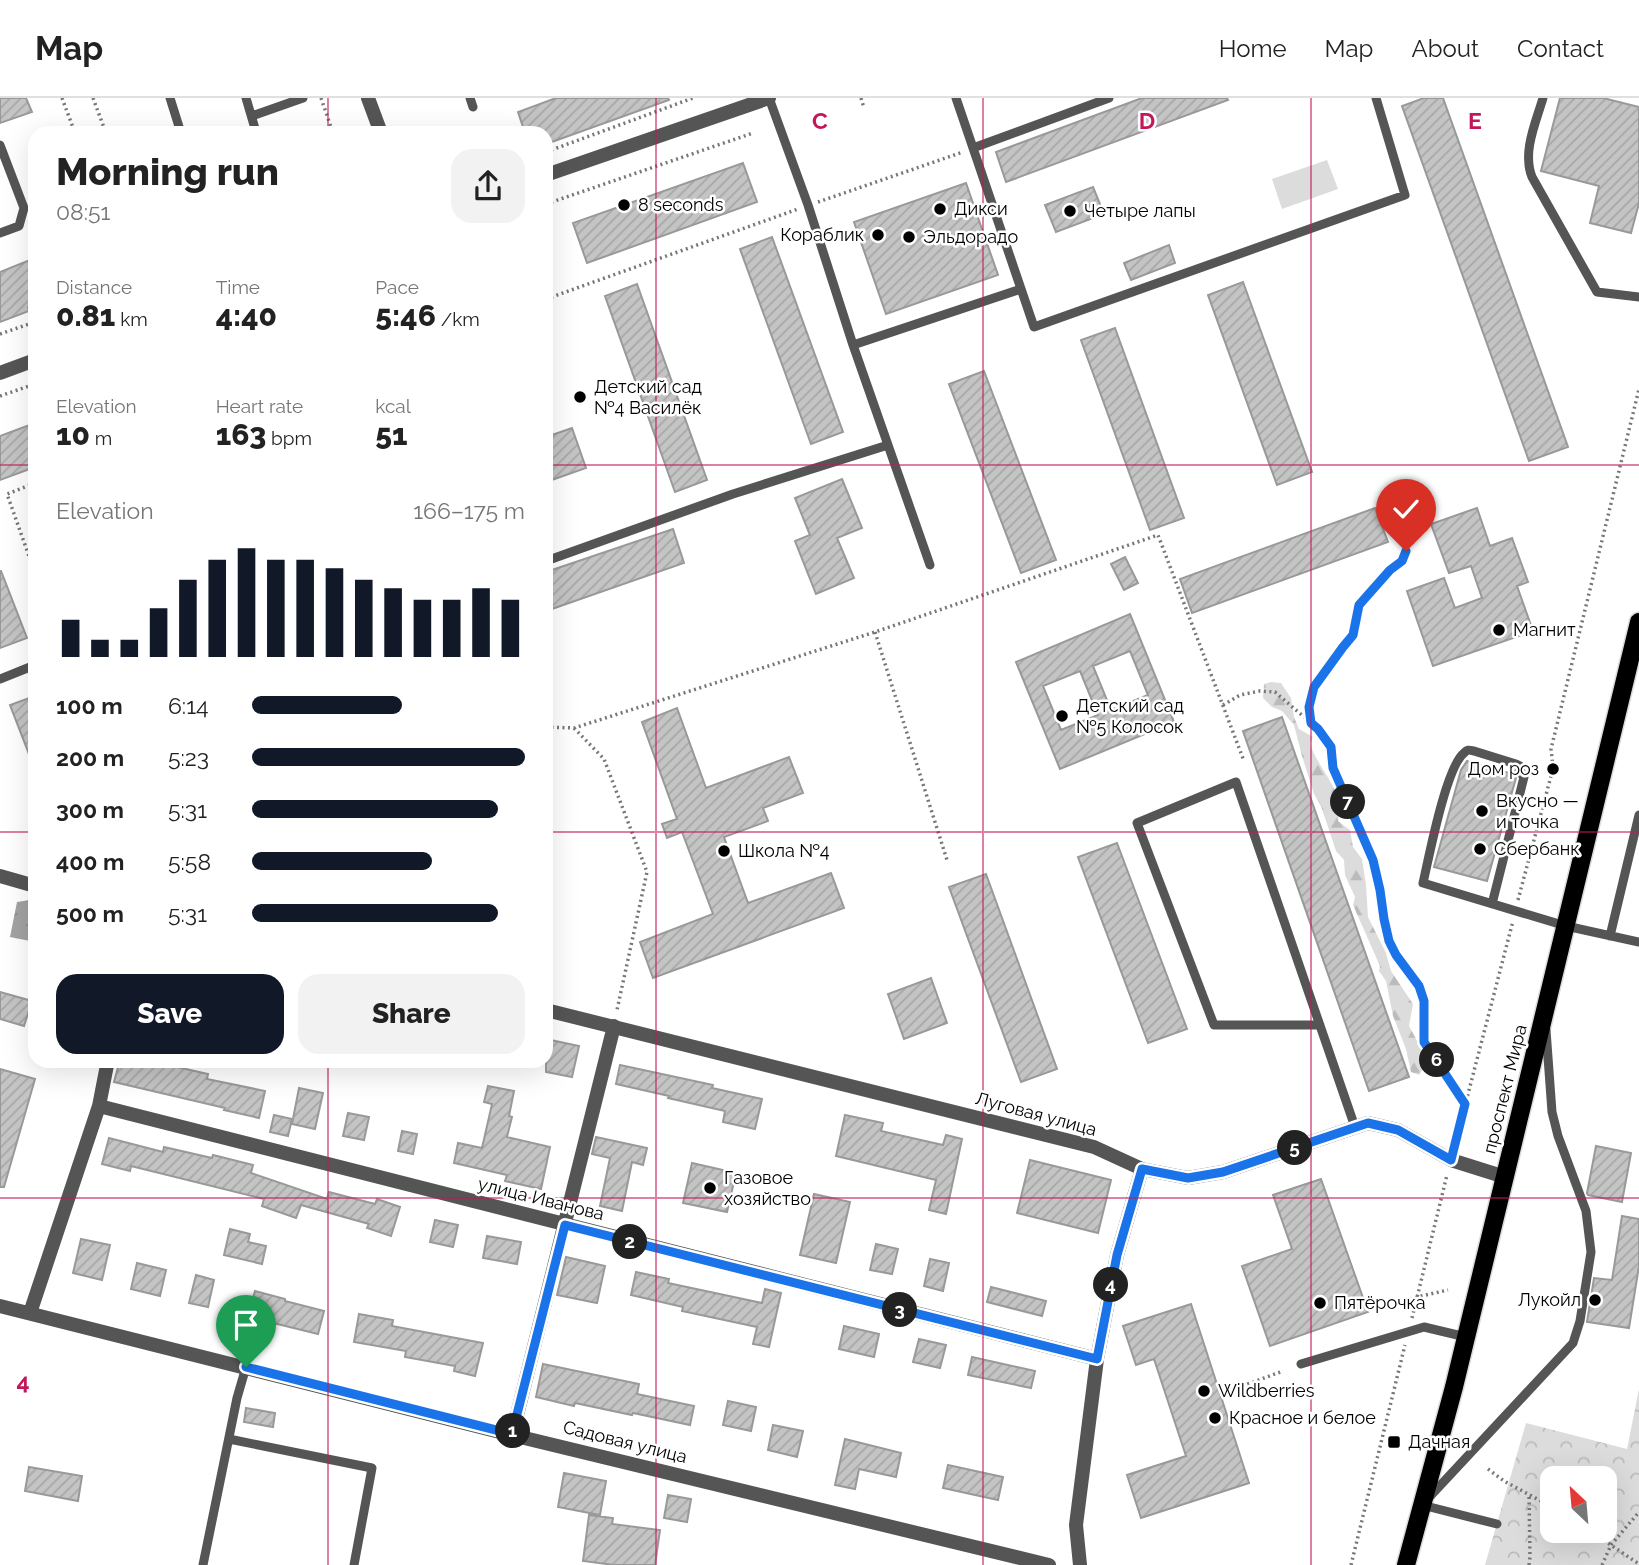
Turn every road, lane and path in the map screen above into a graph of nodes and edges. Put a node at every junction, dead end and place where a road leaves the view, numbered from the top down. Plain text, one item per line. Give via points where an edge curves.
1 (62, 98) edge
2 (93, 98) edge
3 (170, 98) edge
4 (246, 98) edge
5 (303, 98) edge
6 (321, 98) edge
7 (369, 98) edge
8 (693, 98) edge
9 (769, 98) edge
10 (860, 98) edge
11 (957, 98) edge
12 (1110, 98) edge
13 (1376, 98) edge
14 (1543, 98) edge
15 (864, 108) dead end
16 (252, 116) junction
17 (72, 126) edge
18 (103, 126) edge
19 (179, 126) edge
20 (255, 126) edge
21 (331, 126) edge
22 (379, 126) edge
23 (753, 133) dead end
24 (0, 145) edge
25 (973, 148) junction
26 (553, 149) edge
27 (553, 173) edge
28 (553, 202) edge
29 (808, 205) junction
30 (0, 233) edge
31 (1021, 289) junction
32 (553, 296) edge
33 (1639, 297) edge
34 (28, 324) edge
35 (0, 334) edge
36 (853, 345) junction
37 (28, 363) edge
38 (0, 373) edge
39 (28, 386) edge
40 (1639, 389) edge
41 (0, 396) edge
42 (888, 445) junction
43 (28, 486) edge
44 (1418, 529) dead end
45 (28, 554) edge
46 (553, 558) edge
47 (930, 565) dead end
48 (1639, 621) edge
49 (875, 632) junction
50 (28, 668) edge
51 (0, 679) edge
52 (1223, 706) junction
53 (1311, 723) junction
54 (553, 727) edge
55 (574, 728) junction
56 (1244, 761) dead end
57 (1639, 815) edge
58 (947, 860) dead end
59 (0, 876) edge
60 (28, 884) edge
61 (1492, 904) junction
62 (1516, 911) junction
63 (1566, 926) junction
64 (1610, 936) junction
65 (1639, 942) edge
66 (553, 1012) edge
67 (1545, 1014) junction
68 (1320, 1025) junction
69 (614, 1026) junction
70 (106, 1068) edge
71 (1465, 1104) junction
72 (99, 1106) junction
73 (1355, 1127) junction
74 (1451, 1160) junction
75 (1142, 1169) junction
76 (1505, 1177) junction
77 (565, 1225) junction
78 (1448, 1290) dead end
79 (1417, 1297) junction
80 (0, 1306) edge
81 (1384, 1308) dead end
82 (30, 1313) junction
83 (1408, 1332) junction
84 (1466, 1337) junction
85 (1097, 1359) junction
86 (1301, 1364) dead end
87 (246, 1367) junction
88 (1283, 1371) dead end
89 (1237, 1388) dead end
90 (512, 1434) junction
91 (229, 1438) junction
92 (1488, 1469) dead end
93 (1529, 1494) junction
94 (1540, 1500) edge
95 (1422, 1505) junction
96 (1639, 1512) edge
97 (1497, 1524) dead end
98 (1611, 1545) junction
99 (1639, 1564) edge
100 (202, 1565) edge
101 (354, 1565) edge
102 (1049, 1565) edge
103 (1080, 1565) edge
104 (1351, 1565) edge
105 (1406, 1565) edge
106 (1529, 1565) edge
107 (1602, 1565) edge

1 - 17 path
2 - 18 path
3 - 19 lane
4 - 16 lane
5 - 16 lane
6 - 21 path
7 - 22 street
8 - 26 path
9 - 27 street
9 - 29 lane
10 - 15 path
11 - 25 lane
12 - 25 lane
13 - 31 lane via 1405,195 1034,327
14 - 33 lane via 1528,161 1532,177 1597,292
16 - 20 lane
23 - 28 path
24 - 30 lane via 24,208 19,226
25 - 29 path
25 - 31 lane
29 - 32 path
29 - 36 lane
31 - 36 lane
34 - 35 path
36 - 42 lane
37 - 38 street
39 - 41 path
40 - 62 path
42 - 46 lane
42 - 47 lane
43 - 45 path via 6,494
44 - 53 path via 1402,561 1359,605 1353,635 1314,687
48 - 63 main road, проспект Мира
49 - 52 path via 1157,535
49 - 55 path
49 - 58 path
50 - 51 lane
52 - 53 path via 1240,695 1275,692
52 - 56 path
53 - 71 path via 1331,747 1333,768 1373,860 1389,941 1419,986 1424,1001 1424,1042
54 - 55 path
55 - 69 path via 604,759 647,872
57 - 64 lane
59 - 60 street
61 - 61 lane via 1524,777 1517,769 1468,755 1459,760 1448,782 1423,883
61 - 62 lane
62 - 63 lane
62 - 71 path
63 - 64 lane
63 - 67 main road, проспект Мира
64 - 65 lane
66 - 69 street, Луговая улица
67 - 76 main road, проспект Мира
67 - 95 lane via 1552,1112 1586,1211 1591,1252 1580,1321 1573,1343
68 - 68 lane via 1236,782 1138,823 1214,1025
68 - 73 lane
69 - 75 street, Луговая улица via 1094,1147
69 - 77 street
70 - 72 street
71 - 74 path
72 - 77 street, улица Иванова
72 - 82 street
73 - 74 street, Луговая улица via 1368,1123 1398,1130
73 - 75 street, Луговая улица via 1223,1172 1188,1178
74 - 76 street, Луговая улица
74 - 79 path
75 - 85 street via 1117,1255
76 - 84 main road, проспект Мира
77 - 85 street, улица Иванова
77 - 90 street
78 - 79 path
79 - 81 path
79 - 83 path
80 - 82 street, Садовая улица
82 - 87 street, Садовая улица
83 - 84 lane via 1424,1327
83 - 86 lane
83 - 104 path
84 - 95 main road, проспект Мира
85 - 103 street via 1076,1525
87 - 90 street, Садовая улица
87 - 91 lane
88 - 89 path
90 - 102 street, Садовая улица
91 - 100 lane
91 - 101 lane via 372,1468
92 - 93 path
93 - 94 path
93 - 106 path
95 - 97 lane
95 - 105 main road, проспект Мира
96 - 98 path
98 - 99 path
98 - 107 path

